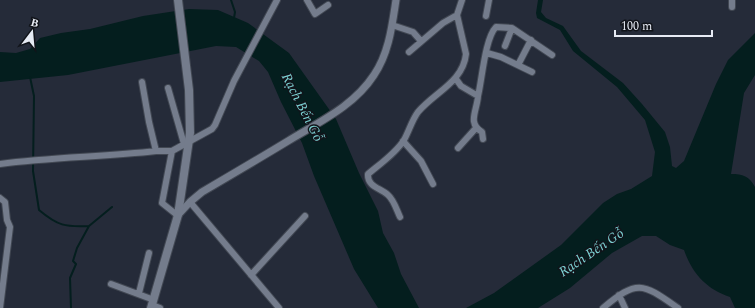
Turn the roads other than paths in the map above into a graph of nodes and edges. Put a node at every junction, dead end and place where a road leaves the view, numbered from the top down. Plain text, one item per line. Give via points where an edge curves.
1 (178, 0) edge
2 (277, 0) edge
3 (307, 0) edge
4 (396, 0) edge
5 (462, 0) edge
6 (490, 0) edge
7 (732, 0) edge
8 (328, 5) dead end
9 (732, 7) dead end
10 (457, 15) junction
11 (486, 16) dead end
12 (392, 25) junction
13 (512, 28) junction
14 (531, 40) junction
15 (420, 41) junction
16 (505, 46) dead end
17 (409, 52) dead end
18 (487, 53) junction
19 (552, 55) dead end
20 (518, 65) junction
21 (532, 72) dead end
22 (456, 79) junction
23 (142, 82) dead end
24 (168, 88) dead end
25 (478, 96) junction
26 (476, 128) junction
27 (483, 139) dead end
28 (403, 141) junction
29 (187, 143) junction
30 (458, 148) dead end
31 (156, 151) junction
32 (172, 151) junction
33 (0, 164) edge
34 (433, 184) dead end
35 (0, 198) edge
36 (190, 202) junction
37 (177, 215) junction
38 (305, 216) dead end
39 (400, 218) dead end
40 (149, 253) dead end
41 (251, 275) junction
42 (111, 284) dead end
43 (139, 293) junction
44 (619, 295) junction
45 (155, 305) edge
46 (0, 308) edge
47 (279, 308) edge
48 (604, 308) edge
49 (624, 308) edge
50 (678, 308) edge

1 - 29 main road via 190,105
2 - 29 street via 245,60 215,125
3 - 8 street via 315,14
4 - 12 street
5 - 10 street
6 - 11 street
7 - 9 street
10 - 15 street
10 - 22 street via 466,54
12 - 15 street via 413,32
12 - 36 street via 384,57 374,75 357,96 332,114 202,192
13 - 14 street
13 - 16 street
13 - 18 street via 496,27 493,30
14 - 19 street
14 - 20 street
15 - 17 street
18 - 20 street
18 - 25 street
20 - 21 street
22 - 25 street via 461,86
22 - 28 street via 420,111
23 - 31 street
24 - 29 street
25 - 26 street via 473,122
26 - 27 street via 482,132
26 - 30 street
28 - 34 street via 421,161
28 - 39 street via 367,176 374,187 388,195
29 - 32 street
29 - 37 main road
31 - 32 street
31 - 33 street
32 - 37 street via 162,203
35 - 46 street via 4,202 6,220 10,228
36 - 37 street
36 - 41 street
37 - 45 main road
38 - 41 street
40 - 43 street
41 - 47 street
42 - 43 street
43 - 45 street
44 - 48 street
44 - 49 street
44 - 50 street via 630,289 642,287

